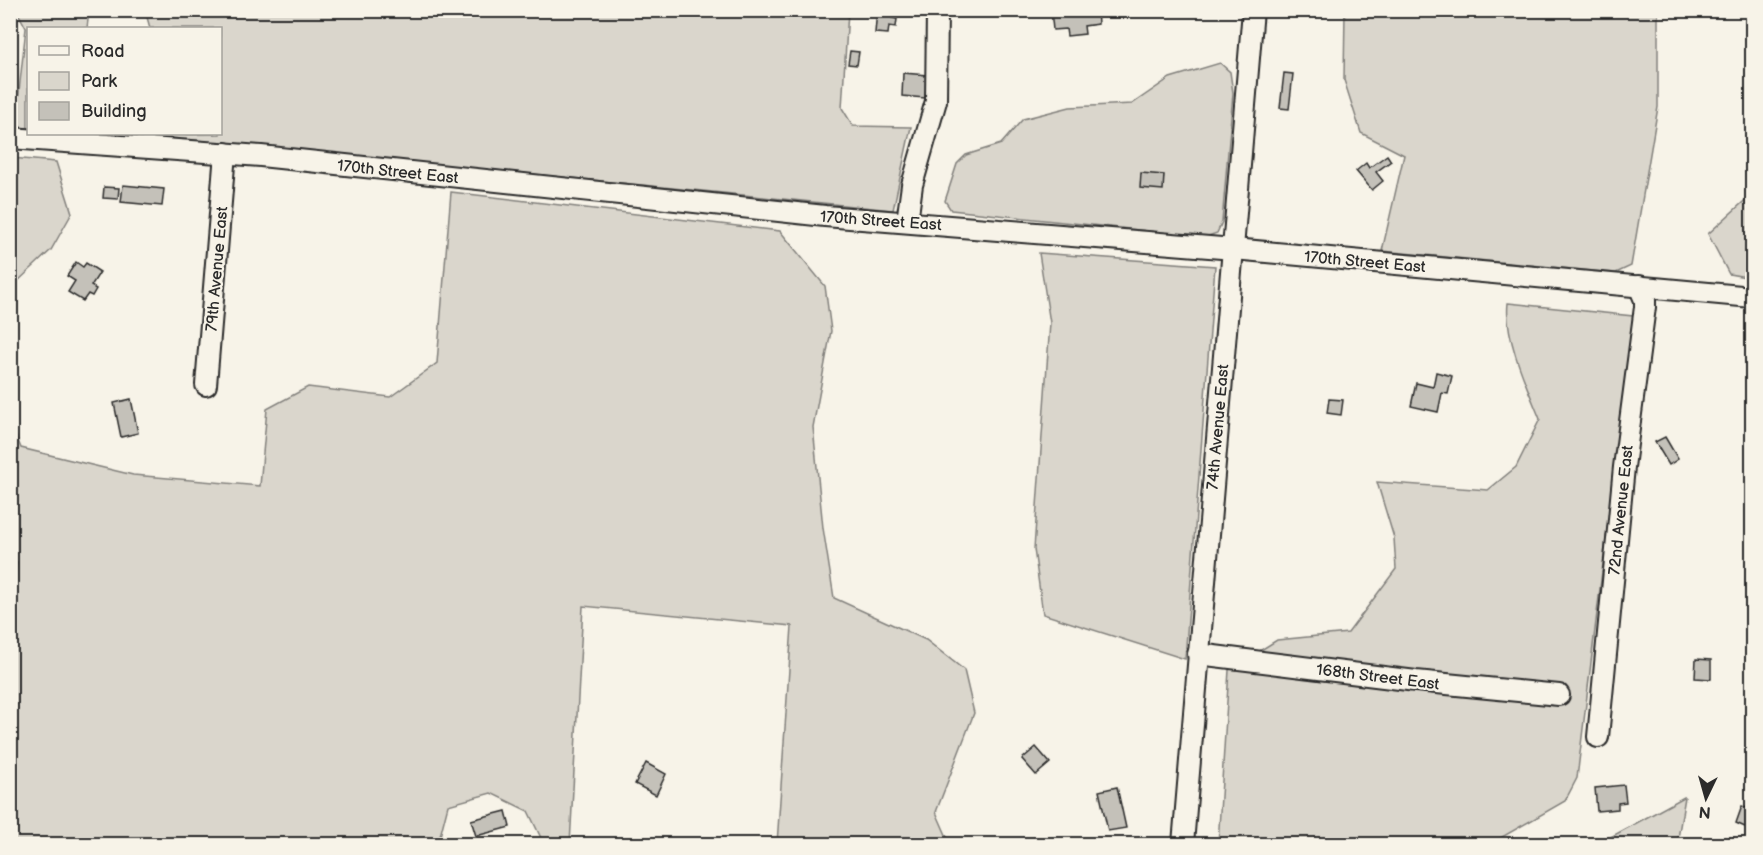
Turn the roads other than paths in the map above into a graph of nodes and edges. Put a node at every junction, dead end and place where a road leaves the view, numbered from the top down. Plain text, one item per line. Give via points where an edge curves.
1 (937, 10) edge
2 (1253, 10) edge
3 (10, 138) edge
4 (225, 153) junction
5 (907, 222) junction
6 (1234, 249) junction
7 (1639, 286) junction
8 (1752, 297) edge
9 (206, 385) dead end
10 (1198, 654) junction
11 (1559, 696) dead end
12 (1598, 737) dead end
13 (1183, 844) edge

1 - 5 street via 936,101 912,185
2 - 6 street, 74th Avenue East
3 - 4 street, 170th Street East
4 - 5 street, 170th Street East
4 - 9 street, 79th Avenue East
5 - 6 street, 170th Street East
6 - 7 street, 170th Street East
6 - 10 street, 74th Avenue East
7 - 8 street, 170th Street East
7 - 12 street, 72nd Avenue East via 1645,307
10 - 11 street, 168th Street East
10 - 13 street, 74th Avenue East

